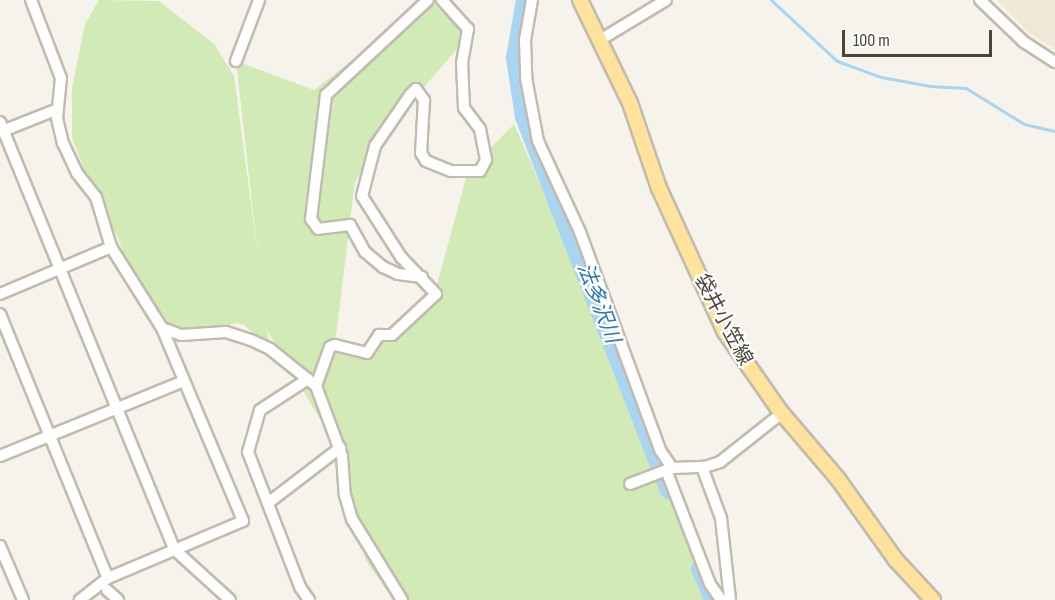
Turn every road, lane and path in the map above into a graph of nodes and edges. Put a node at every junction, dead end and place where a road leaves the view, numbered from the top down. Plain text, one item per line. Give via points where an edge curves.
1 (31, 0) edge
2 (259, 0) edge
3 (429, 0) edge
4 (442, 0) edge
5 (532, 0) edge
6 (580, 0) edge
7 (666, 0) edge
8 (980, 0) edge
9 (600, 40) junction
10 (236, 61) dead end
11 (1055, 62) edge
12 (58, 109) junction
13 (1, 128) edge
14 (111, 247) junction
15 (60, 268) junction
16 (422, 276) junction
17 (0, 294) edge
18 (0, 314) edge
19 (162, 328) junction
20 (184, 381) junction
21 (312, 383) junction
22 (117, 409) junction
23 (782, 413) junction
24 (50, 436) junction
25 (340, 448) junction
26 (0, 456) edge
27 (702, 467) junction
28 (669, 469) junction
29 (630, 484) dead end
30 (268, 503) junction
31 (0, 546) edge
32 (175, 550) junction
33 (724, 563) junction
34 (108, 578) junction
35 (708, 579) junction
36 (107, 590) dead end
37 (23, 600) edge
38 (80, 600) edge
39 (118, 600) edge
40 (230, 600) edge
41 (309, 600) edge
42 (402, 600) edge
43 (722, 600) edge
44 (730, 600) edge
45 (933, 600) edge

1 - 12 street via 61,78
2 - 10 street
3 - 16 street via 326,95 311,219 318,229 350,225 365,252 383,267 398,274
4 - 16 street via 468,29 462,63 464,108 480,129 486,160 480,171 451,171 426,161 421,153 424,100 416,89 375,146 362,196 401,257
5 - 28 street via 525,40 526,78 538,141 579,232
6 - 9 main road, 袋井小笠線
7 - 9 street
8 - 11 street via 1024,42
9 - 23 main road, 袋井小笠線 via 630,103 659,188 725,332
12 - 13 street
12 - 14 street via 63,143 77,173 96,197
13 - 15 street
14 - 15 street
14 - 19 street
15 - 17 street
15 - 22 street
16 - 21 street via 436,294 433,299 392,335 379,335 367,353 330,347
18 - 24 street
19 - 20 street
19 - 21 street via 181,335 226,332 244,337 270,349
20 - 22 street
20 - 32 street via 243,521
21 - 25 street
21 - 30 street via 261,410 248,452
22 - 24 street
22 - 32 street
23 - 27 street via 720,462
23 - 45 main road, 袋井小笠線 via 838,479 895,559
24 - 26 street
24 - 34 street
25 - 30 street
25 - 42 street via 352,519
27 - 28 street
27 - 33 street via 721,518
28 - 29 street
28 - 35 street
30 - 41 street
31 - 37 street
32 - 34 street
32 - 40 street
33 - 35 street
33 - 44 street
34 - 38 street
35 - 43 street
36 - 39 street

